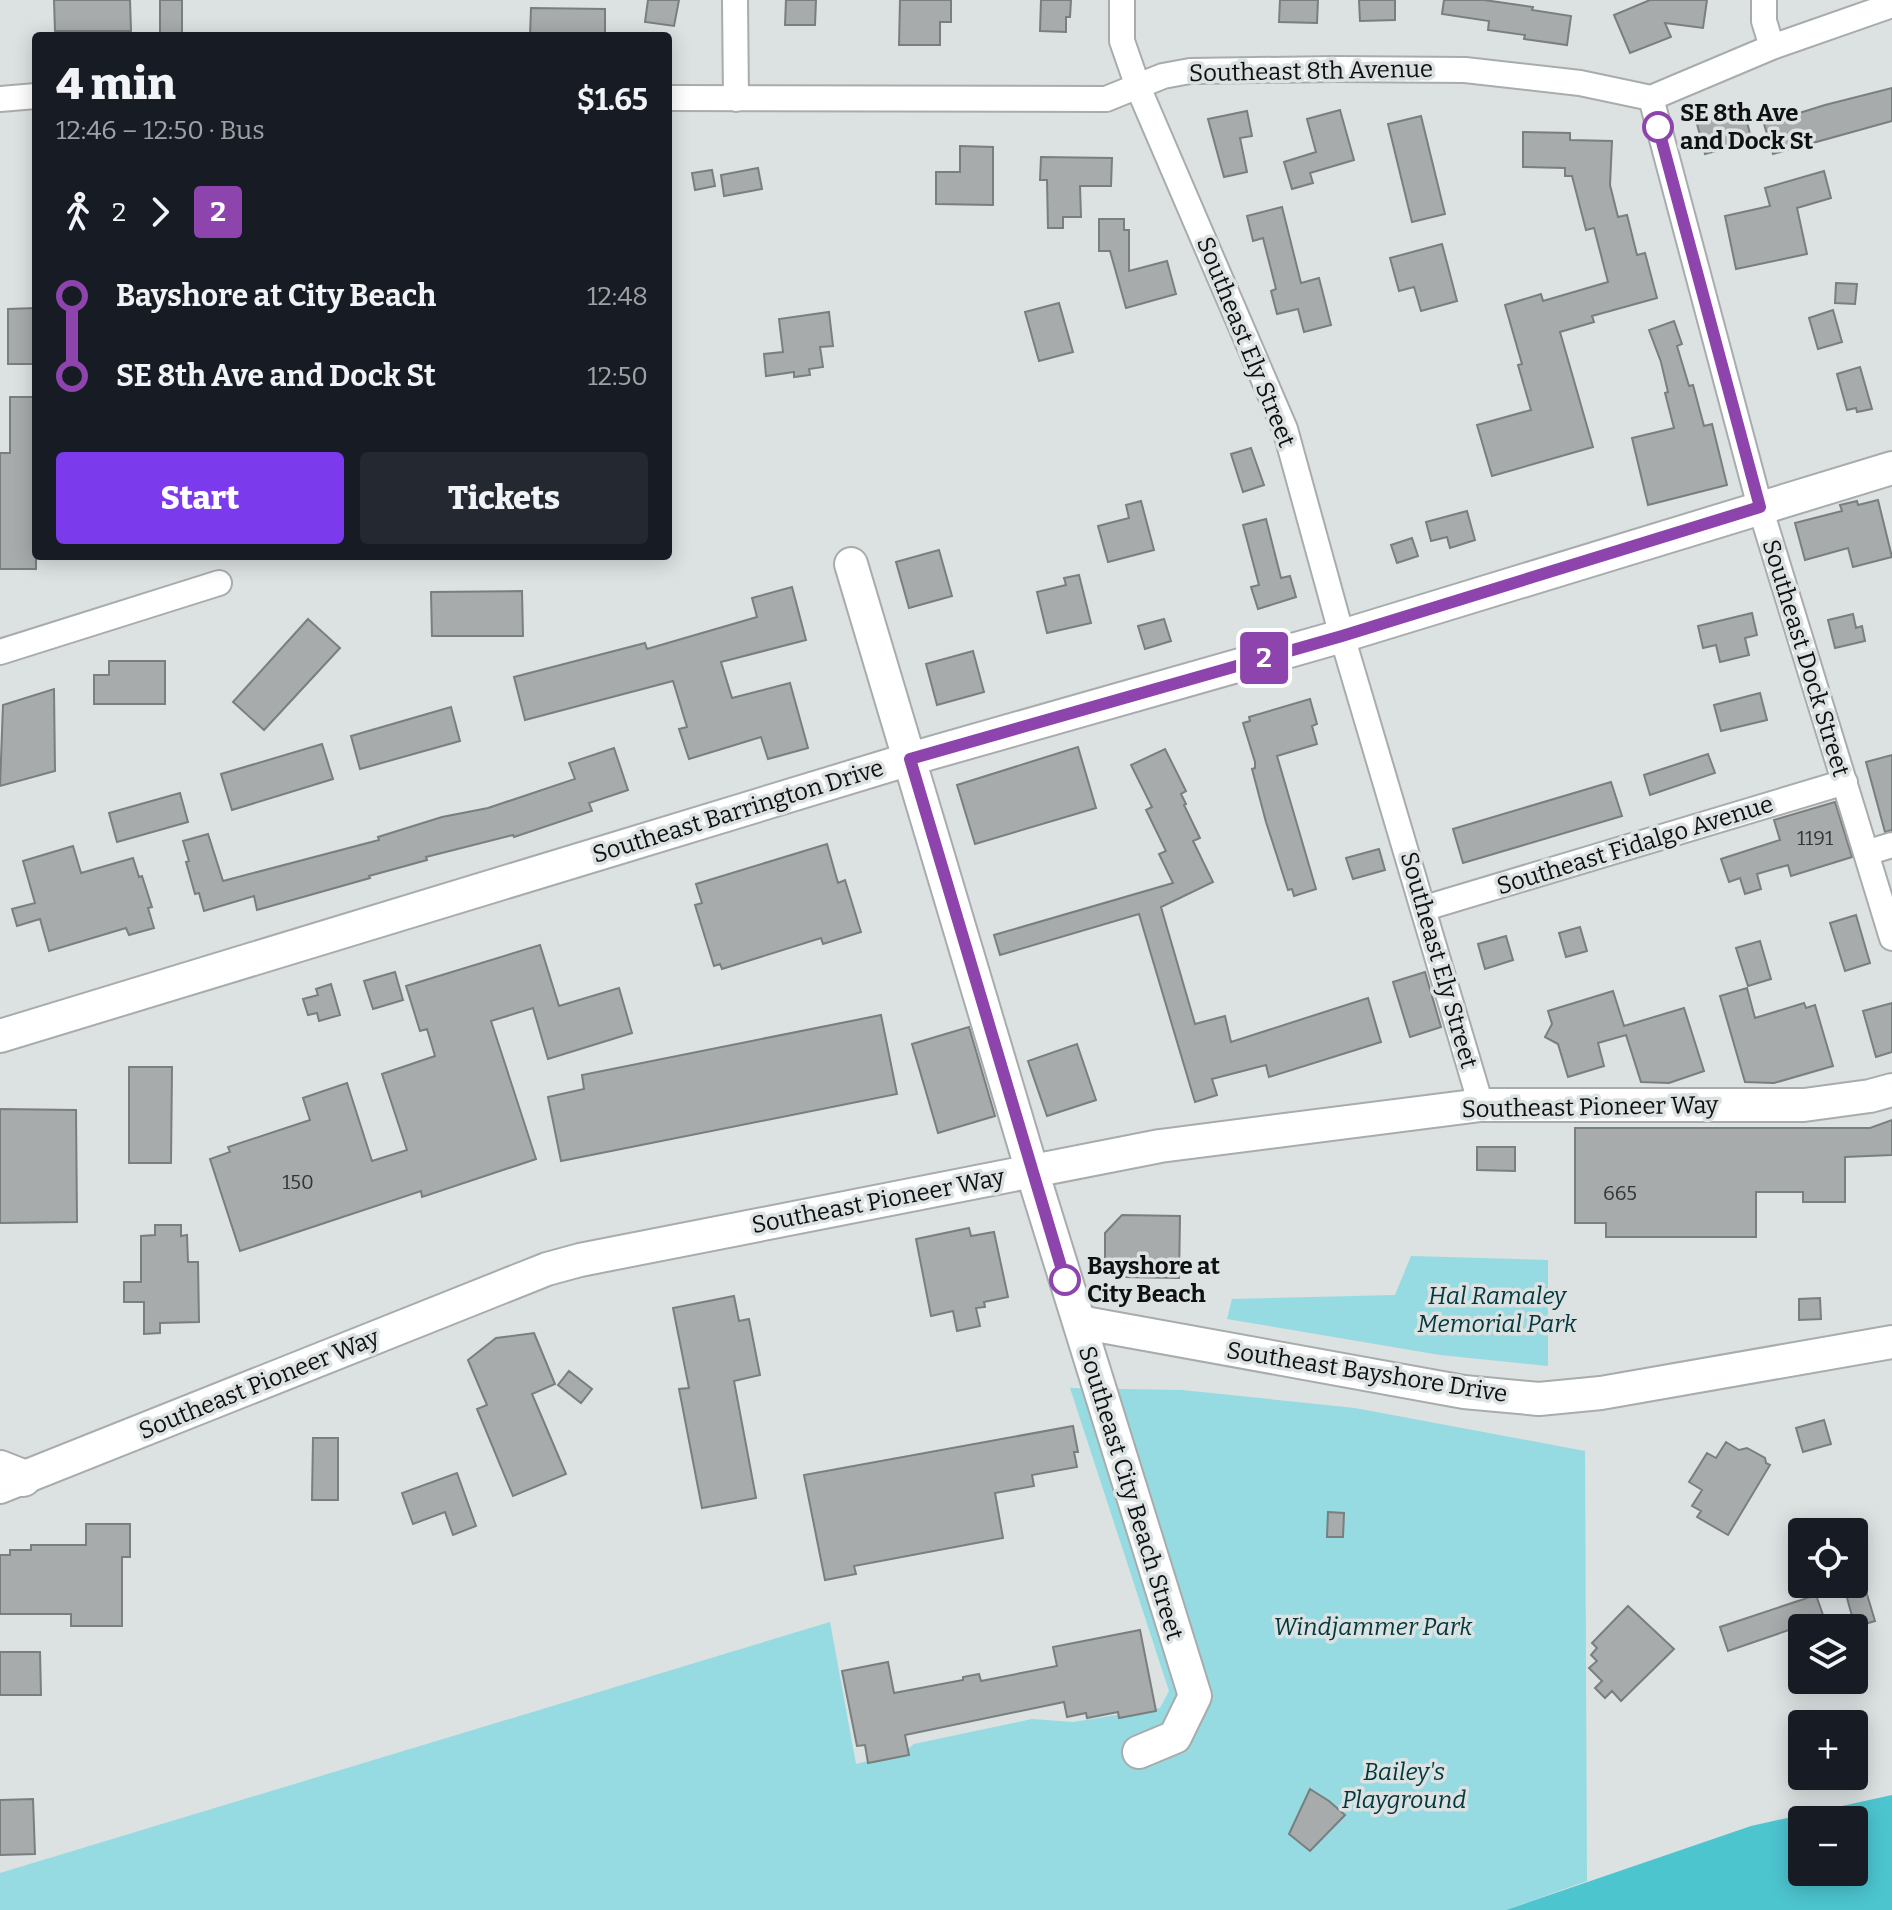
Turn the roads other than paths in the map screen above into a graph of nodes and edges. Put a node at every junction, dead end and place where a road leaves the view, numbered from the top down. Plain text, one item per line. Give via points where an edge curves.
1 (735, 0) edge
2 (1122, 0) edge
3 (1764, 0) edge
4 (1892, 5) edge
5 (1772, 47) junction
6 (1138, 87) junction
7 (32, 96) edge
8 (672, 98) edge
9 (1651, 98) junction
10 (0, 99) edge
11 (736, 99) junction
12 (1892, 468) edge
13 (1760, 507) junction
14 (851, 564) dead end
15 (219, 583) dead end
16 (1342, 636) junction
17 (0, 652) edge
18 (910, 759) junction
19 (1845, 782) junction
20 (1892, 845) edge
21 (1866, 853) junction
22 (1425, 908) junction
23 (1892, 938) edge
24 (0, 1036) edge
25 (1892, 1090) edge
26 (1481, 1105) junction
27 (1032, 1171) junction
28 (1079, 1322) junction
29 (1892, 1342) edge
30 (8, 1478) edge
31 (1139, 1752) dead end

1 - 11 street
2 - 6 street, Southeast Ely Street via 1122,41
3 - 5 street
4 - 5 street
5 - 9 street
6 - 9 street, Southeast 8th Avenue via 1190,71 1465,70 1580,83
6 - 11 street, Southeast 8th Avenue via 1106,99
6 - 16 street, Southeast Ely Street via 1285,429
7 - 10 street
8 - 11 street, Southeast 8th Avenue
9 - 13 street, Southeast Dock Street
12 - 13 street, Southeast Barrington Drive
13 - 16 street, Southeast Barrington Drive
13 - 19 street, Southeast Dock Street
14 - 18 street, Southeast City Beach Street
15 - 17 street
16 - 18 street, Southeast Barrington Drive
16 - 22 street, Southeast Ely Street
18 - 24 street, Southeast Barrington Drive
18 - 27 street, Southeast City Beach Street
19 - 21 street, Southeast Dock Street
19 - 22 street, Southeast Fidalgo Avenue
20 - 21 street
21 - 23 street, Southeast Dock Street
22 - 26 street, Southeast Ely Street
25 - 26 street, Southeast Pioneer Way via 1804,1105
26 - 27 street, Southeast Pioneer Way via 1160,1146
27 - 28 street, Southeast City Beach Street
27 - 30 street, Southeast Pioneer Way via 547,1269
28 - 29 street, Southeast Bayshore Drive via 1464,1392 1539,1399
28 - 31 street, Southeast City Beach Street via 1195,1696 1175,1737

